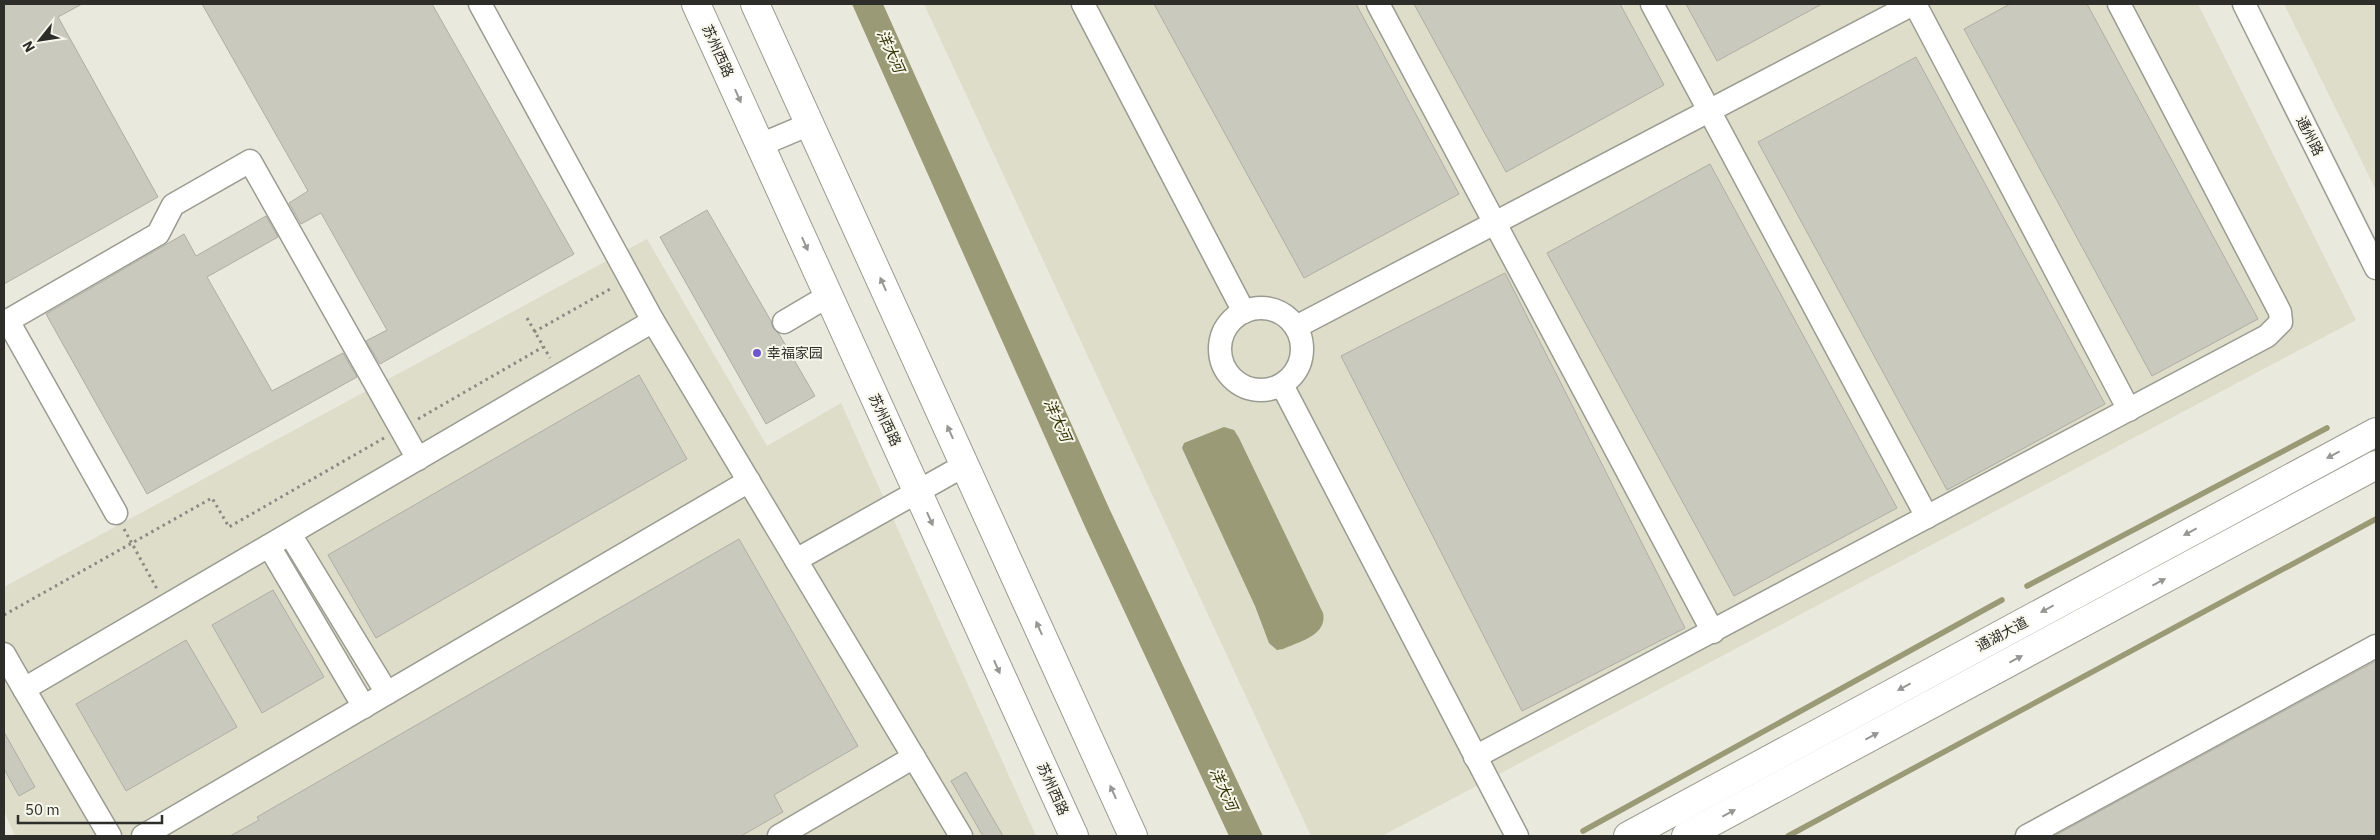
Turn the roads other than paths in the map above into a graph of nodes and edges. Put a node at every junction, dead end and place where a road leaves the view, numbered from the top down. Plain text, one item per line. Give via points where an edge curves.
1 (480, 4) edge
2 (696, 4) edge
3 (755, 4) edge
4 (1083, 4) edge
5 (1378, 4) edge
6 (1652, 4) edge
7 (1914, 4) edge
8 (2119, 4) edge
9 (2244, 4) edge
10 (1709, 111) junction
11 (810, 124) junction
12 (760, 145) junction
13 (1495, 223) junction
14 (2376, 268) edge
15 (828, 296) junction
16 (1244, 312) junction
17 (653, 321) junction
18 (6, 322) edge
19 (784, 322) dead end
20 (1296, 327) junction
21 (1282, 385) junction
22 (2129, 410) junction
23 (2376, 432) edge
24 (418, 459) junction
25 (965, 465) junction
26 (2376, 465) edge
27 (749, 481) junction
28 (918, 492) junction
29 (116, 513) road end
30 (1927, 517) junction
31 (290, 534) junction
32 (269, 546) junction
33 (796, 560) junction
34 (1712, 632) junction
35 (2376, 646) edge
36 (11, 672) edge
37 (387, 693) junction
38 (364, 707) junction
39 (914, 757) junction
40 (1476, 757) junction
41 (812, 828) edge
42 (110, 836) edge
43 (143, 836) edge
44 (779, 836) edge
45 (960, 836) edge
46 (1074, 836) edge
47 (1133, 836) edge
48 (1517, 836) edge
49 (1628, 836) edge
50 (1686, 836) edge
51 (2027, 836) edge

1 - 17 street
2 -> 12 main road, 苏州西路
3 - 11 main road
4 - 16 street
5 - 13 street
6 - 10 street
7 - 10 street
7 - 22 street
8 - 22 street via 2280,312 2280,322 2267,336
9 - 14 street, 通州路
10 - 13 street
10 - 30 street
11 - 12 street
25 -> 11 main road
12 -> 15 main road, 苏州西路
13 - 20 street
13 - 34 street
15 - 19 street
15 - 28 main road, 苏州西路
16 - 20 street via 1262,307 1276,310
16 - 21 street via 1227,325 1221,338 1219,352 1222,365 1241,386 1268,390
17 - 24 street
17 - 27 street
18 - 24 street via 158,234 173,205 250,161
18 - 29 street
20 - 21 street via 1302,353 1299,366
21 - 40 street
22 - 30 street
23 -> 49 main road, 通湖大道
24 - 31 street
25 - 28 street
47 -> 25 main road
50 -> 26 main road, 通湖大道
27 - 33 street
27 - 37 street
28 - 33 street
28 -> 46 main road, 苏州西路
30 - 34 street
31 - 32 street
31 - 37 street
32 - 36 street via 167,606
32 - 38 street
33 - 39 street
34 - 40 street
35 - 51 street
36 - 42 street
37 - 38 street
38 - 43 street
39 - 41 street
39 - 45 street
40 - 48 street
41 - 44 street

